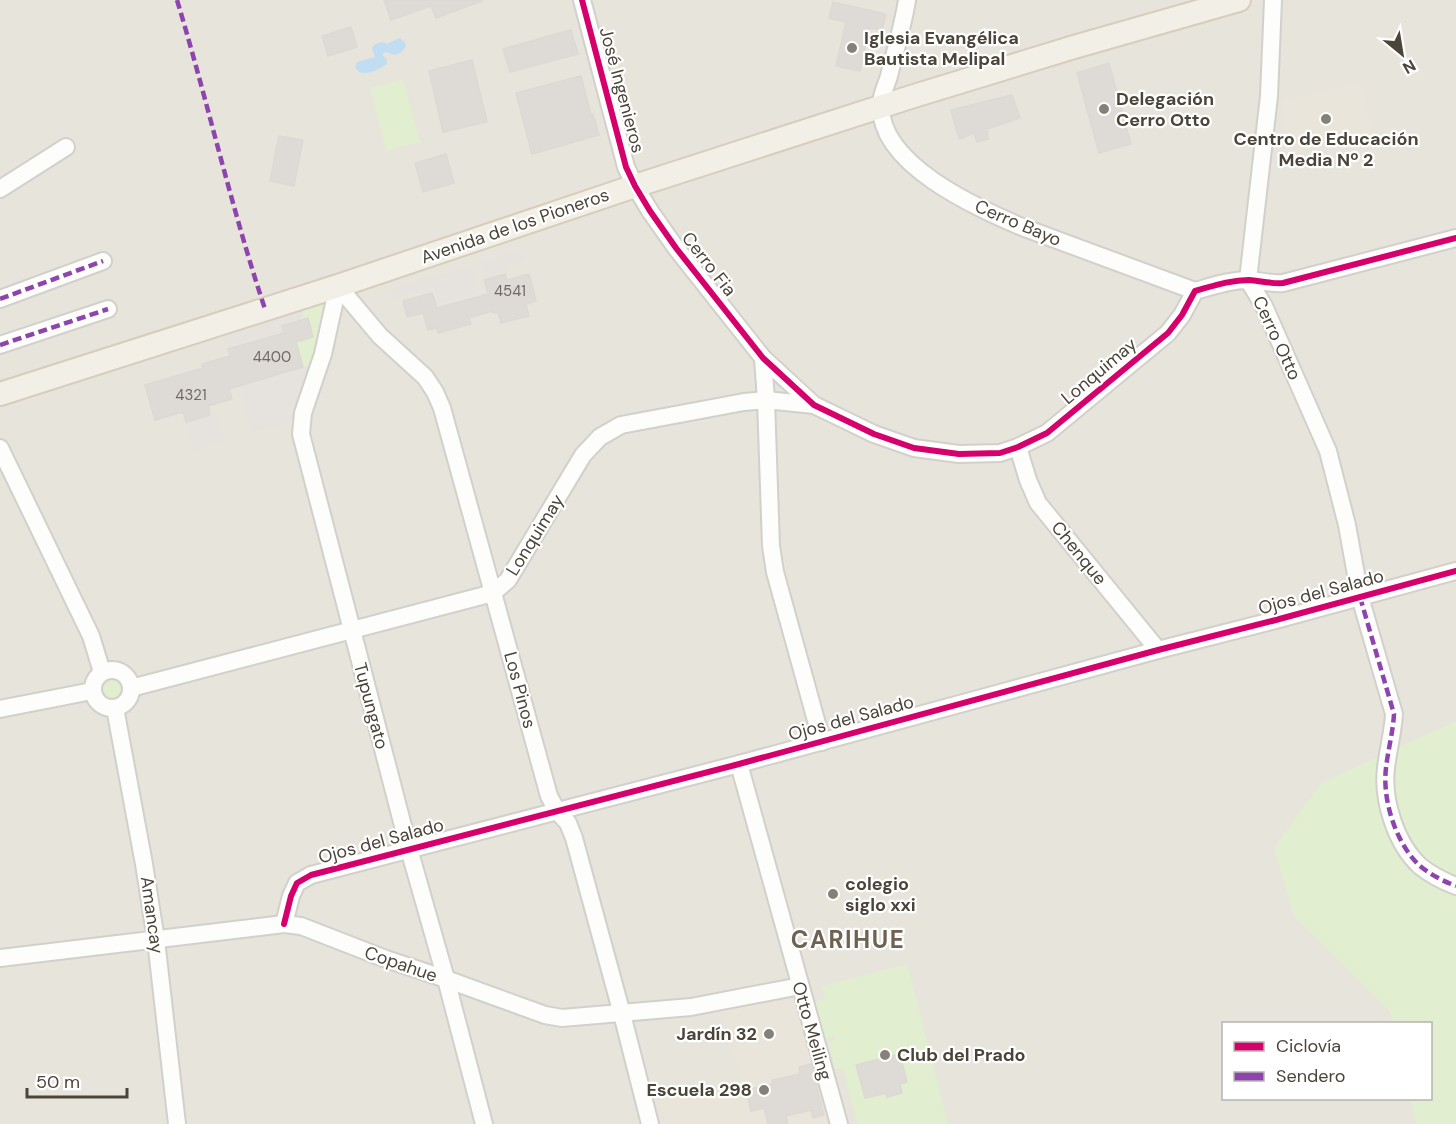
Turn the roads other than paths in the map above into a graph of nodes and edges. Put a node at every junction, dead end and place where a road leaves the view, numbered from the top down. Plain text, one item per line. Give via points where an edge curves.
1 (582, 0) edge
2 (907, 0) edge
3 (1239, 0) edge
4 (1273, 0) edge
5 (881, 106) junction
6 (66, 147) dead end
7 (635, 186) junction
8 (0, 189) edge
9 (1456, 238) edge
10 (103, 261) dead end
11 (1248, 280) junction
12 (338, 286) junction
13 (1195, 291) junction
14 (0, 299) edge
15 (108, 309) dead end
16 (0, 345) edge
17 (763, 358) junction
18 (0, 394) edge
19 (766, 400) junction
20 (814, 405) junction
21 (1018, 447) junction
22 (0, 448) edge
23 (1456, 571) edge
24 (493, 593) junction
25 (1360, 597) junction
26 (351, 631) junction
27 (1158, 650) junction
28 (102, 672) junction
29 (131, 688) junction
30 (92, 691) junction
31 (115, 708) junction
32 (0, 709) edge
33 (822, 742) junction
34 (739, 764) junction
35 (557, 811) junction
36 (409, 849) junction
37 (1456, 886) edge
38 (284, 924) junction
39 (156, 940) junction
40 (0, 958) edge
41 (446, 979) junction
42 (800, 986) junction
43 (622, 1014) junction
44 (177, 1124) edge
45 (484, 1124) edge
46 (650, 1124) edge
47 (839, 1124) edge

1 - 7 street, José Ingenieros via 626,167
2 - 5 street
3 - 5 main road, Avenida de los Pioneros
4 - 11 street, Cerro Otto via 1269,96
5 - 7 main road, Avenida de los Pioneros
5 - 13 street, Cerro Bayo via 886,129 897,149 946,190 1022,227
6 - 8 street
7 - 12 main road, Avenida de los Pioneros
7 - 17 street, Cerro Fia via 676,248
9 - 11 street via 1283,283
10 - 14 street
11 - 13 street
11 - 25 street, Cerro Otto via 1264,306 1328,451
12 - 18 main road, Avenida de los Pioneros
12 - 24 street, Los Pinos via 435,392
12 - 26 street, Tupungato via 323,354 303,413 301,434
13 - 21 street, Lonquimay via 1168,333 1047,433
15 - 16 street
17 - 19 street
17 - 20 street, Lonquimay
19 - 20 street, Lonquimay
19 - 24 street, Lonquimay via 621,425 600,437 583,455 508,580
19 - 33 street via 771,546
20 - 21 street, Lonquimay via 914,448 959,454 1000,453
21 - 27 street, Chenque via 1038,503
22 - 28 street via 91,636
23 - 25 street, Ojos del Salado
24 - 26 street, Lonquimay
24 - 35 street, Los Pinos via 549,796
25 - 27 street, Ojos del Salado
25 - 37 street, Cerro Otto via 1394,714 1386,770 1387,800 1394,824 1405,848 1419,865 1439,880
26 - 29 street, Lonquimay
26 - 36 street, Tupungato
27 - 33 street, Ojos del Salado
28 - 29 street via 121,672
28 - 30 street via 94,680
29 - 31 street via 125,703
30 - 31 street via 98,703
30 - 32 street
31 - 39 street, Amancay
33 - 34 street, Ojos del Salado
34 - 35 street, Ojos del Salado
34 - 42 street, Otto Meiling
35 - 36 street, Ojos del Salado
35 - 43 street, Los Pinos via 574,838
36 - 38 street, Ojos del Salado via 311,875 297,883
36 - 41 street, Tupungato
38 - 39 street, Copahue
38 - 41 street, Copahue via 302,926
39 - 40 street, Copahue
39 - 44 street, Amancay
41 - 43 street, Copahue via 545,1016
41 - 45 street, Tupungato
42 - 43 street, Copahue via 691,1007
42 - 47 street, Otto Meiling
43 - 46 street, Los Pinos

